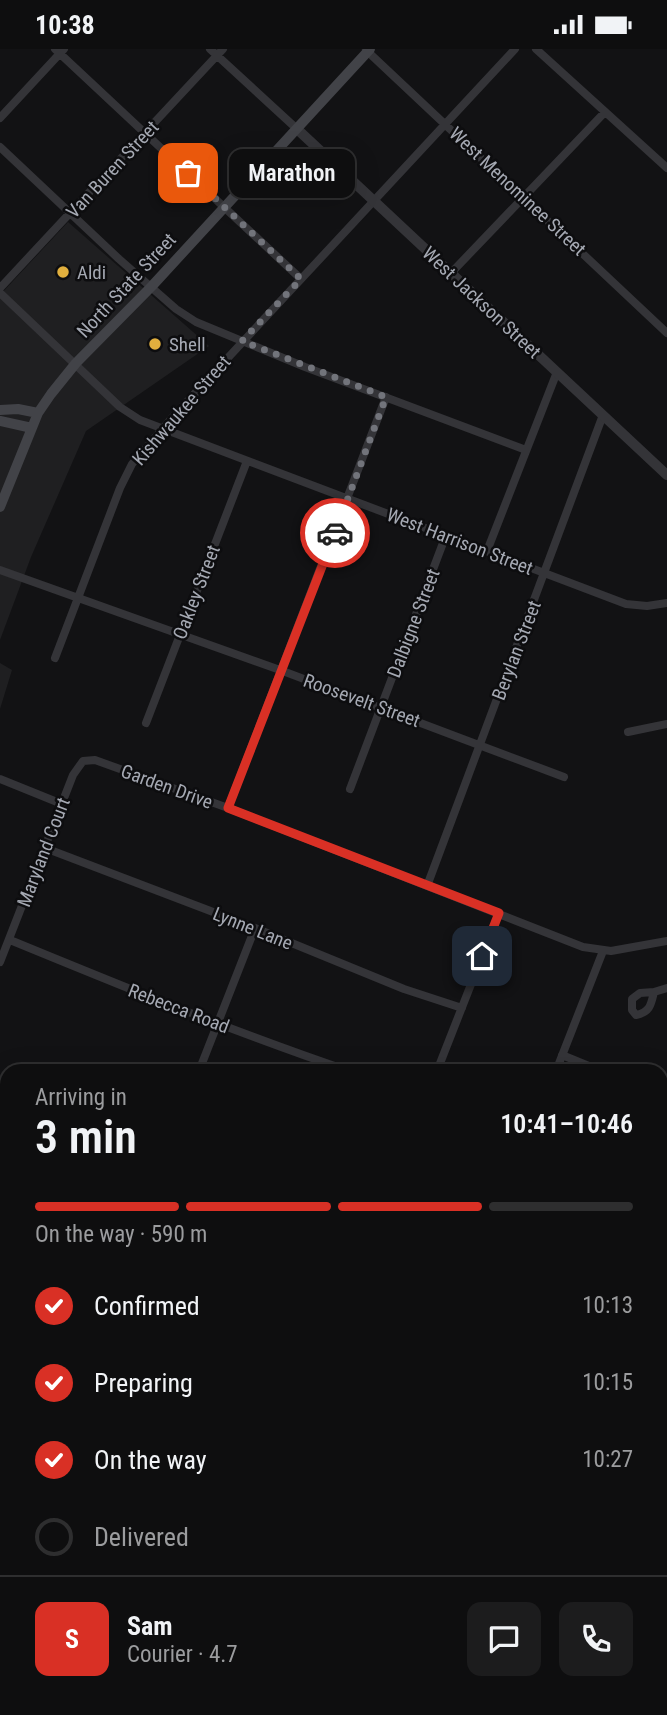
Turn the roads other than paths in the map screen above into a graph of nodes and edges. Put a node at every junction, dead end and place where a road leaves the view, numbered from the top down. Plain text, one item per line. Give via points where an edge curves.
1 (515, 49) edge
2 (536, 49) edge
3 (60, 50) edge
4 (368, 50) edge
5 (216, 51) edge
6 (605, 112) junction
7 (0, 118) edge
8 (445, 123) junction
9 (297, 129) junction
10 (145, 133) junction
11 (0, 147) edge
12 (667, 168) edge
13 (524, 197) junction
14 (374, 200) junction
15 (224, 207) junction
16 (70, 213) junction
17 (452, 272) junction
18 (301, 279) junction
19 (152, 286) junction
20 (0, 290) edge
21 (667, 333) edge
22 (242, 341) junction
23 (76, 363) junction
24 (557, 372) junction
25 (386, 397) junction
26 (0, 410) edge
27 (38, 413) junction
28 (603, 415) junction
29 (0, 421) edge
30 (32, 428) junction
31 (161, 429) junction
32 (526, 450) junction
33 (247, 461) junction
34 (667, 475) edge
35 (347, 498) junction
36 (0, 507) edge
37 (446, 535) junction
38 (487, 551) junction
39 (0, 570) edge
40 (545, 573) junction
41 (76, 598) junction
42 (667, 603) edge
43 (180, 635) junction
44 (55, 658) dead end
45 (280, 670) junction
46 (380, 707) junction
47 (146, 723) dead end
48 (667, 723) edge
49 (628, 732) dead end
50 (480, 744) junction
51 (102, 762) joint
52 (565, 777) dead end
53 (0, 779) edge
54 (350, 789) dead end
55 (62, 804) junction
56 (228, 808) junction
57 (45, 848) junction
58 (427, 885) junction
59 (499, 913) junction
60 (255, 928) junction
61 (10, 940) junction
62 (667, 941) edge
63 (603, 951) junction
64 (0, 963) edge
65 (667, 988) edge
66 (654, 992) dead end
67 (462, 1008) junction
68 (218, 1022) junction
69 (562, 1055) junction
70 (203, 1064) edge
71 (328, 1064) edge
72 (440, 1064) edge
73 (559, 1064) edge
74 (584, 1064) edge

1 - 8 street, Kishwaukee Street
2 - 6 street
3 - 7 street
3 - 10 street
4 - 8 street, West Menominee Street
4 - 9 main road, North State Street
5 - 9 street
5 - 10 street, Van Buren Street
6 - 12 street
6 - 13 street
8 - 13 street, West Menominee Street
8 - 14 street, Kishwaukee Street
9 - 14 street, West Jackson Street
9 - 15 main road, North State Street
10 - 15 street
10 - 16 street, Van Buren Street
11 - 16 street
13 - 17 street
13 - 21 street, West Menominee Street
14 - 17 street, West Jackson Street
14 - 18 street, Kishwaukee Street
15 - 18 street
15 - 19 main road, North State Street
16 - 19 street
16 - 20 street, Van Buren Street
17 - 24 street, West Jackson Street
18 - 22 street, Kishwaukee Street
19 - 22 street via 196,322
19 - 23 main road, North State Street
20 - 23 street, West Harrison Street
22 - 25 street
22 - 31 street, Kishwaukee Street
23 - 27 main road, North State Street
23 - 31 street, West Harrison Street via 128,413
24 - 28 street, West Jackson Street
24 - 32 street
25 - 32 street
25 - 35 street
26 - 27 main road
27 - 30 main road, North State Street
28 - 34 street, West Jackson Street
28 - 40 street, Berylan Street
29 - 30 main road
30 - 36 main road, North State Street
31 - 33 street, West Harrison Street
31 - 41 street, Kishwaukee Street via 132,464
32 - 38 street
33 - 35 street, West Harrison Street
33 - 43 street, Oakley Street
35 - 37 street, West Harrison Street
35 - 45 street
37 - 38 street, West Harrison Street
37 - 46 street, Dalbigne Street
38 - 40 street, West Harrison Street
39 - 41 street, Roosevelt Street
40 - 42 street, West Harrison Street via 626,604
40 - 50 street, Berylan Street
41 - 43 street, Roosevelt Street
41 - 44 street, Kishwaukee Street
43 - 45 street, Roosevelt Street
43 - 47 street, Oakley Street
45 - 46 street, Roosevelt Street
45 - 56 street
46 - 50 street, Roosevelt Street
46 - 54 street, Dalbigne Street
48 - 49 street
50 - 52 street, Roosevelt Street
50 - 58 street, Berylan Street
51 - 55 street, Maryland Court via 88,760 76,768
51 - 56 street, Garden Drive
53 - 55 street
55 - 57 street, Maryland Court
56 - 58 street, Garden Drive
57 - 60 street, Lynne Lane
57 - 61 street, Maryland Court
58 - 59 street, Garden Drive
59 - 63 street, Garden Drive
59 - 67 street
60 - 67 street, Lynne Lane
60 - 68 street
61 - 64 street, Maryland Court
61 - 68 street, Rebecca Road
62 - 63 street, Garden Drive
63 - 69 street
65 - 66 street
67 - 72 street
68 - 70 street
68 - 71 street, Rebecca Road
69 - 73 street
69 - 74 street

